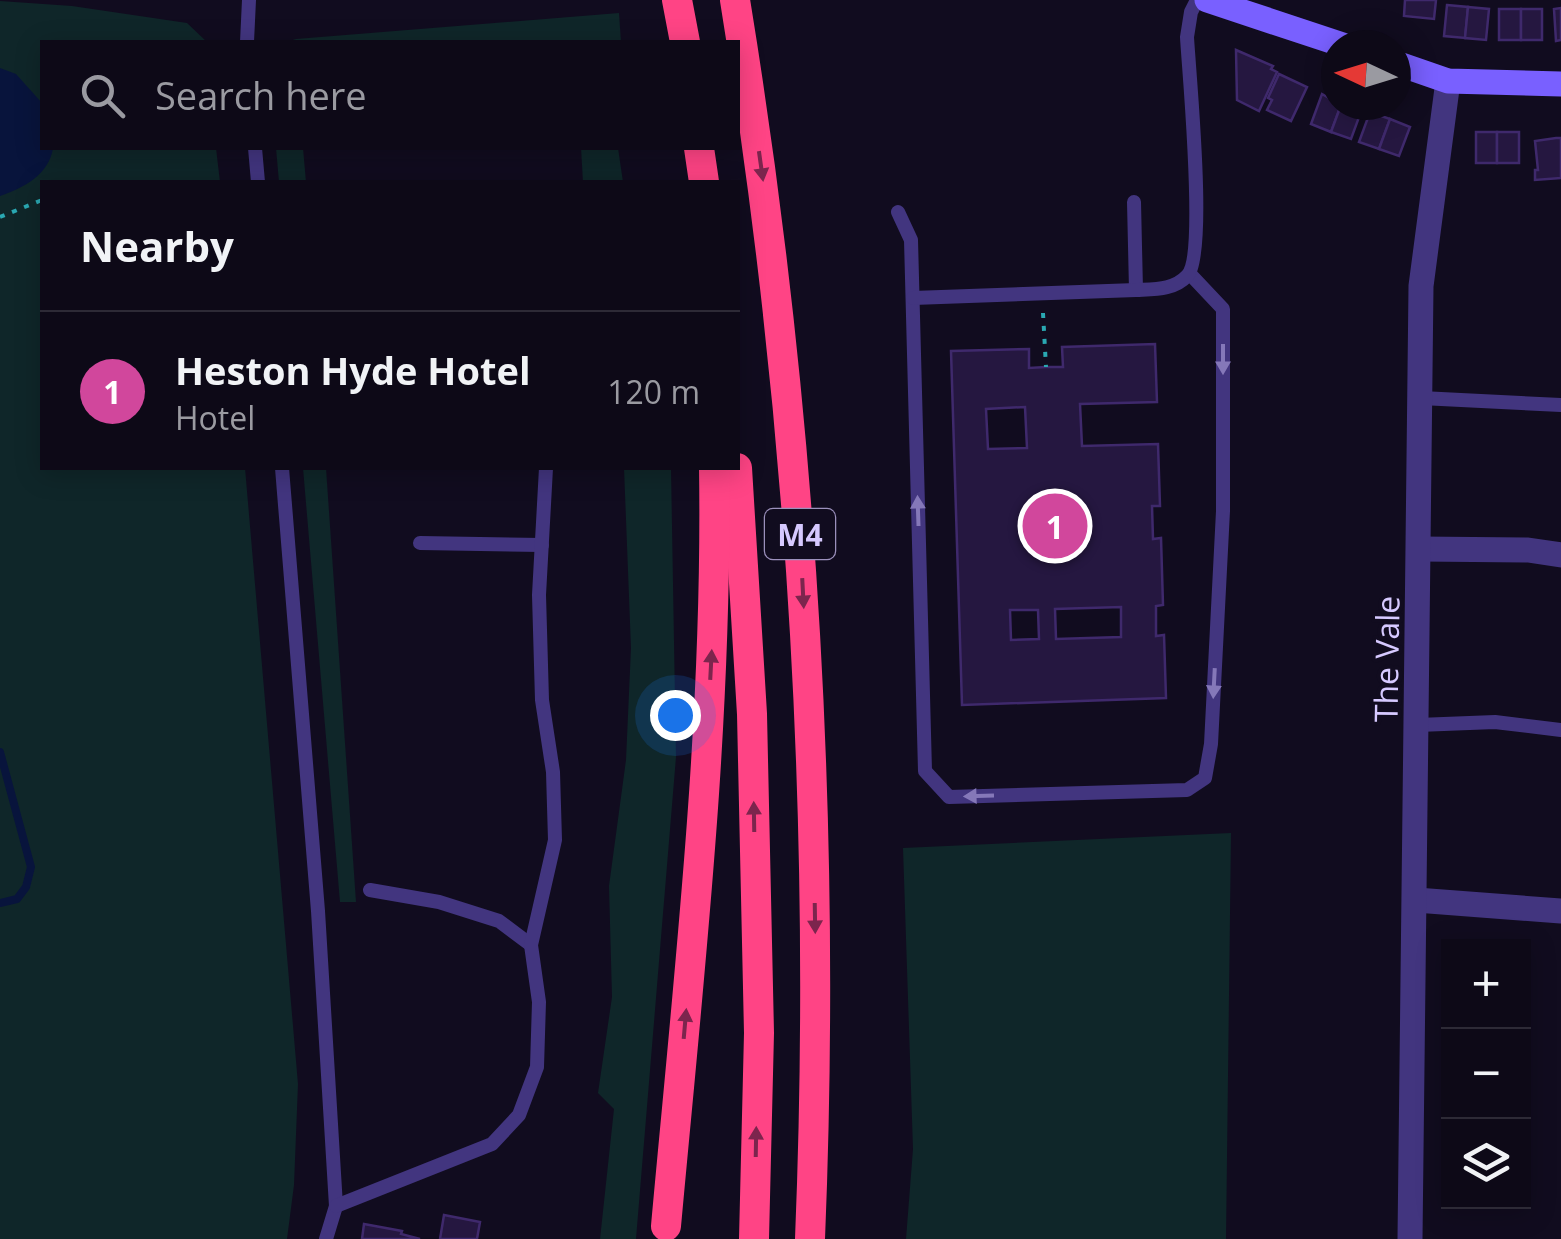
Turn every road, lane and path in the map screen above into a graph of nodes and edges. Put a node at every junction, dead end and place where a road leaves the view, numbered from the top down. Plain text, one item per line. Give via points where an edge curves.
1 (249, 0) edge
2 (677, 0) edge
3 (736, 0) edge
4 (1197, 0) edge
5 (1206, 0) edge
6 (1243, 5) edge
7 (1321, 36) edge
8 (247, 40) edge
9 (685, 40) edge
10 (1411, 68) edge
11 (1448, 81) junction
12 (1561, 84) edge
13 (256, 150) edge
14 (700, 150) edge
15 (258, 180) edge
16 (704, 180) edge
17 (40, 201) edge
18 (1134, 202) dead end
19 (898, 212) dead end
20 (0, 216) edge
21 (1190, 274) junction
22 (1136, 290) junction
23 (1042, 294) junction
24 (913, 298) junction
25 (1046, 368) dead end
26 (1421, 398) junction
27 (1561, 405) edge
28 (282, 470) edge
29 (546, 470) edge
30 (714, 470) edge
31 (737, 470) edge
32 (420, 543) dead end
33 (542, 545) junction
34 (1420, 548) junction
35 (1561, 555) edge
36 (1418, 725) junction
37 (1561, 730) edge
38 (370, 890) dead end
39 (1416, 900) junction
40 (1561, 911) edge
41 (531, 945) junction
42 (336, 1206) junction
43 (666, 1232) edge
44 (326, 1239) edge
45 (754, 1239) edge
46 (810, 1239) edge
47 (1410, 1239) edge

1 - 8 lane
2 - 9 highway
3 -> 46 highway, M4 via 772,241 802,563 813,763 817,1072
4 - 21 lane via 1187,37 1196,226
5 - 6 street
6 - 7 street
10 - 11 street
11 - 12 street
11 - 26 street, The Vale via 1421,286
13 - 15 lane
14 - 16 highway
17 - 20 path
18 - 22 lane
19 - 24 lane via 911,240
21 - 22 lane via 1173,287
21 -> 24 lane via 1223,310 1223,511 1211,744 1205,778 1187,790 948,797 925,770
22 - 23 lane
23 - 24 lane
23 - 25 path
26 - 27 lane
26 - 34 street, The Vale
28 - 42 lane
29 - 33 lane
43 -> 30 highway via 701,834 716,578
45 -> 31 highway, M4 via 759,1034 752,714
32 - 33 lane
33 - 41 lane via 542,700 555,840
34 - 35 street
34 - 36 street, The Vale
36 - 37 lane via 1495,722
36 - 39 street, The Vale
38 - 41 lane via 484,916
39 - 40 street
39 - 47 street, The Vale
41 - 42 lane via 539,1002 536,1067 518,1115 492,1144
42 - 44 lane

